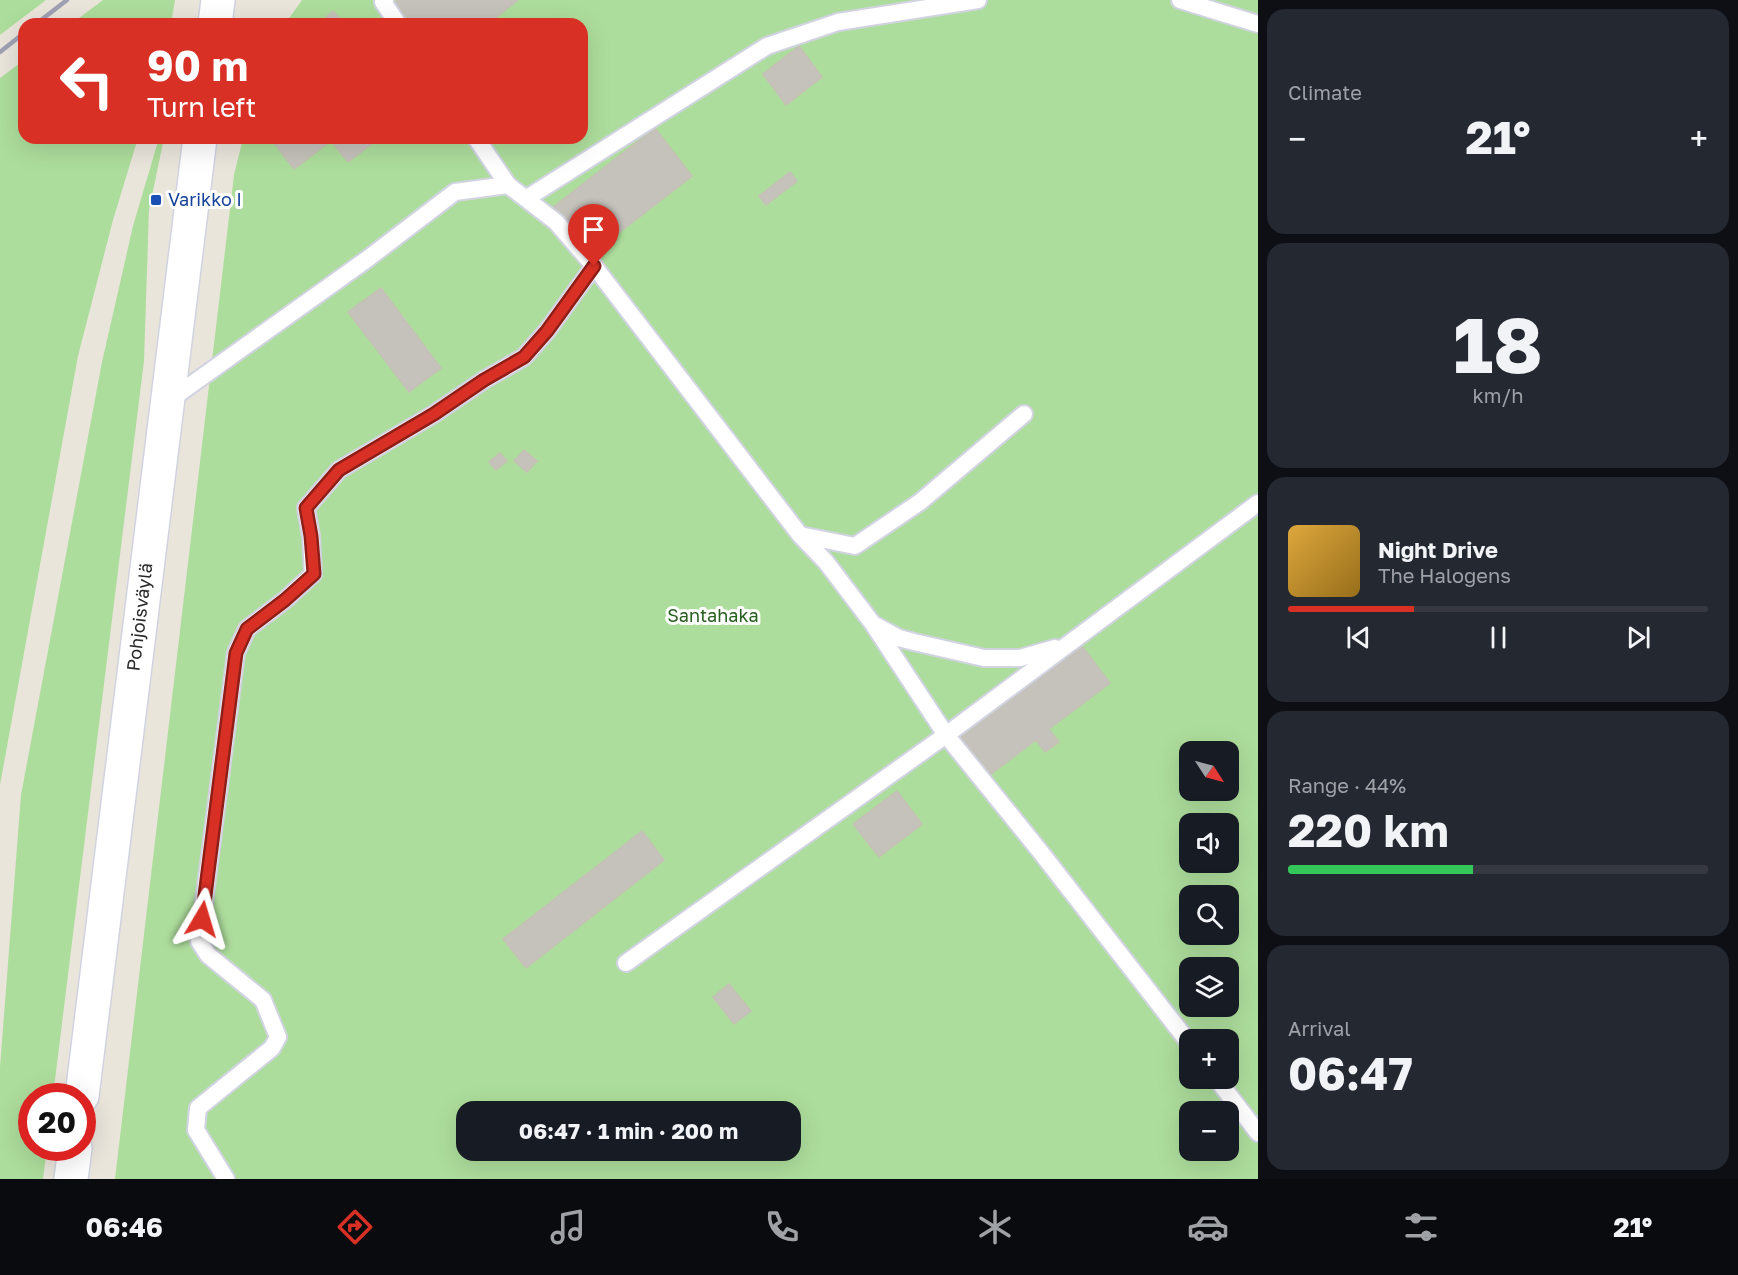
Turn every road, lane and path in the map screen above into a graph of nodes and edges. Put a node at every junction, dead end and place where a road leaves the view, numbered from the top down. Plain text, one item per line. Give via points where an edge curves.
1 (218, 0) edge
2 (384, 0) edge
3 (978, 0) edge
4 (1180, 0) edge
5 (216, 18) edge
6 (394, 18) edge
7 (1258, 24) edge
8 (199, 144) edge
9 (480, 144) edge
10 (508, 185) junction
11 (527, 198) junction
12 (594, 266) junction
13 (166, 403) junction
14 (1024, 414) dead end
15 (1258, 503) edge
16 (800, 535) junction
17 (873, 624) junction
18 (1077, 637) junction
19 (946, 735) junction
20 (626, 963) dead end
21 (1179, 1030) edge
22 (83, 1083) edge
23 (1225, 1089) edge
24 (1258, 1132) edge
25 (73, 1161) edge
26 (71, 1179) edge
27 (226, 1179) edge

1 - 5 main road
2 - 6 lane
3 - 11 lane via 838,22 767,46
4 - 7 lane
8 - 13 main road, Pohjoisväylä
9 - 10 lane
10 - 11 lane
10 - 13 lane via 455,192
11 - 12 lane via 556,222
12 - 16 lane
12 - 27 lane via 524,357 339,470 306,508 314,574 247,629 236,653 199,941 208,955 263,1000 278,1036 272,1048 198,1108 196,1130
13 - 22 main road, Pohjoisväylä
14 - 16 lane via 920,502 855,546
15 - 18 lane
16 - 17 lane
17 - 18 lane via 899,638 984,658 1040,654
17 - 19 lane
18 - 19 lane
19 - 20 lane
19 - 21 lane
23 - 24 lane
25 - 26 main road

